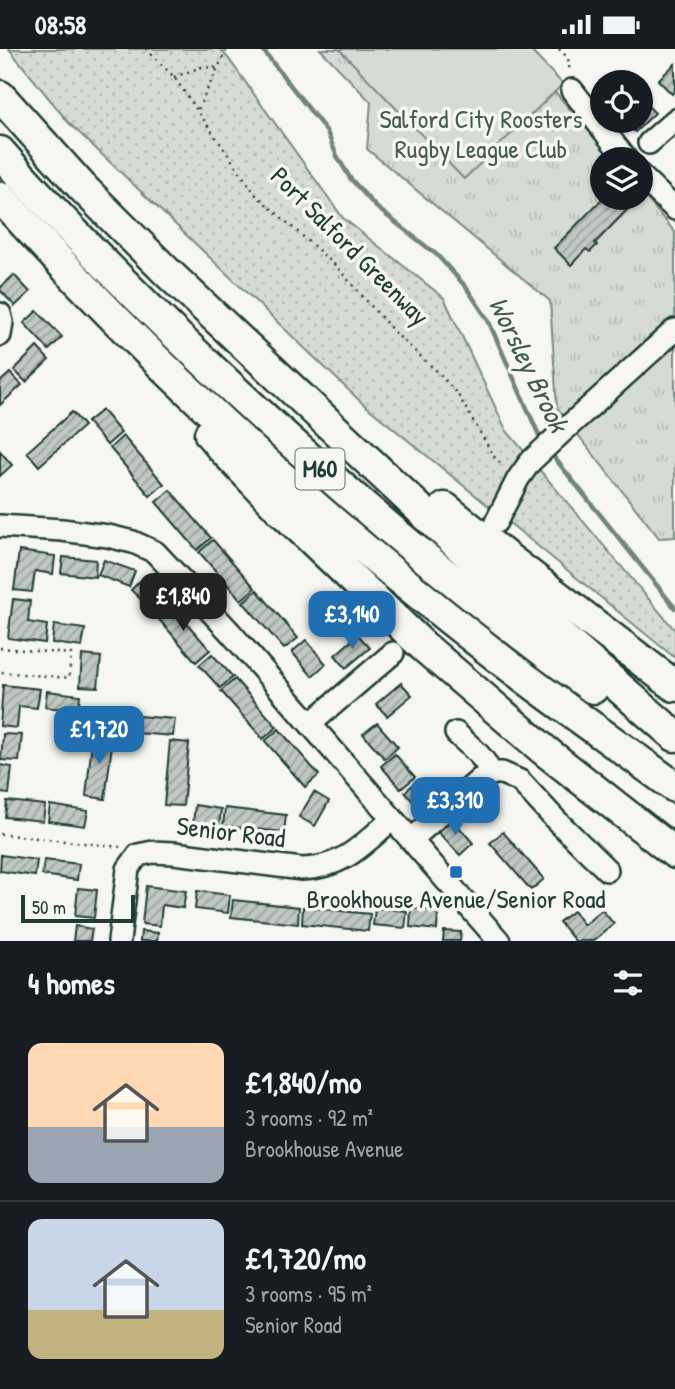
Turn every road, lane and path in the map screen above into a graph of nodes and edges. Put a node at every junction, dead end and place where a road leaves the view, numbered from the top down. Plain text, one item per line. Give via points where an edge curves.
1 (146, 49) edge
2 (227, 49) edge
3 (559, 49) edge
4 (217, 68) junction
5 (174, 77) junction
6 (572, 90) joint
7 (0, 96) edge
8 (197, 111) junction
9 (675, 120) edge
10 (649, 143) dead end
11 (617, 147) edge
12 (0, 152) edge
13 (653, 188) edge
14 (0, 197) edge
15 (675, 209) edge
16 (0, 314) edge
17 (675, 330) edge
18 (0, 335) edge
19 (142, 345) junction
20 (316, 411) junction
21 (524, 471) junction
22 (496, 522) dead end
23 (0, 526) edge
24 (0, 648) edge
25 (393, 653) dead end
26 (0, 672) edge
27 (675, 686) edge
28 (310, 724) junction
29 (456, 733) dead end
30 (675, 736) edge
31 (675, 746) edge
32 (490, 774) junction
33 (675, 787) edge
34 (392, 819) junction
35 (0, 834) edge
36 (411, 840) junction
37 (120, 847) dead end
38 (674, 853) edge
39 (607, 870) dead end
40 (119, 941) edge
41 (499, 941) edge

1 - 5 path, Port Salford Greenway
2 - 4 path
3 - 6 path via 568,58
4 - 5 path via 202,67
4 - 8 path
5 - 8 path, Port Salford Greenway
6 - 11 street
7 - 20 highway, M60 via 159,264
8 - 21 path, Port Salford Greenway via 256,195 335,265 395,333 439,373 458,395 495,458
9 - 10 street
12 - 31 highway, M60 via 95,255 318,468 500,617
13 - 15 street
14 - 19 highway, M60
16 - 18 street
17 - 21 street
19 - 33 highway, M60 via 375,558 506,663
19 - 38 highway via 221,447 369,595 461,680
20 - 27 highway, M60
20 - 30 highway via 489,574
21 - 22 street
23 - 28 street via 108,536 155,552
24 - 26 path via 71,654 69,678
25 - 28 street
28 - 34 street
29 - 32 street via 485,761
32 - 36 street
32 - 39 street via 502,773 520,781
34 - 36 street
34 - 40 street, Senior Road via 353,854 315,868 174,853 138,855 128,869
35 - 37 path
36 - 41 street

